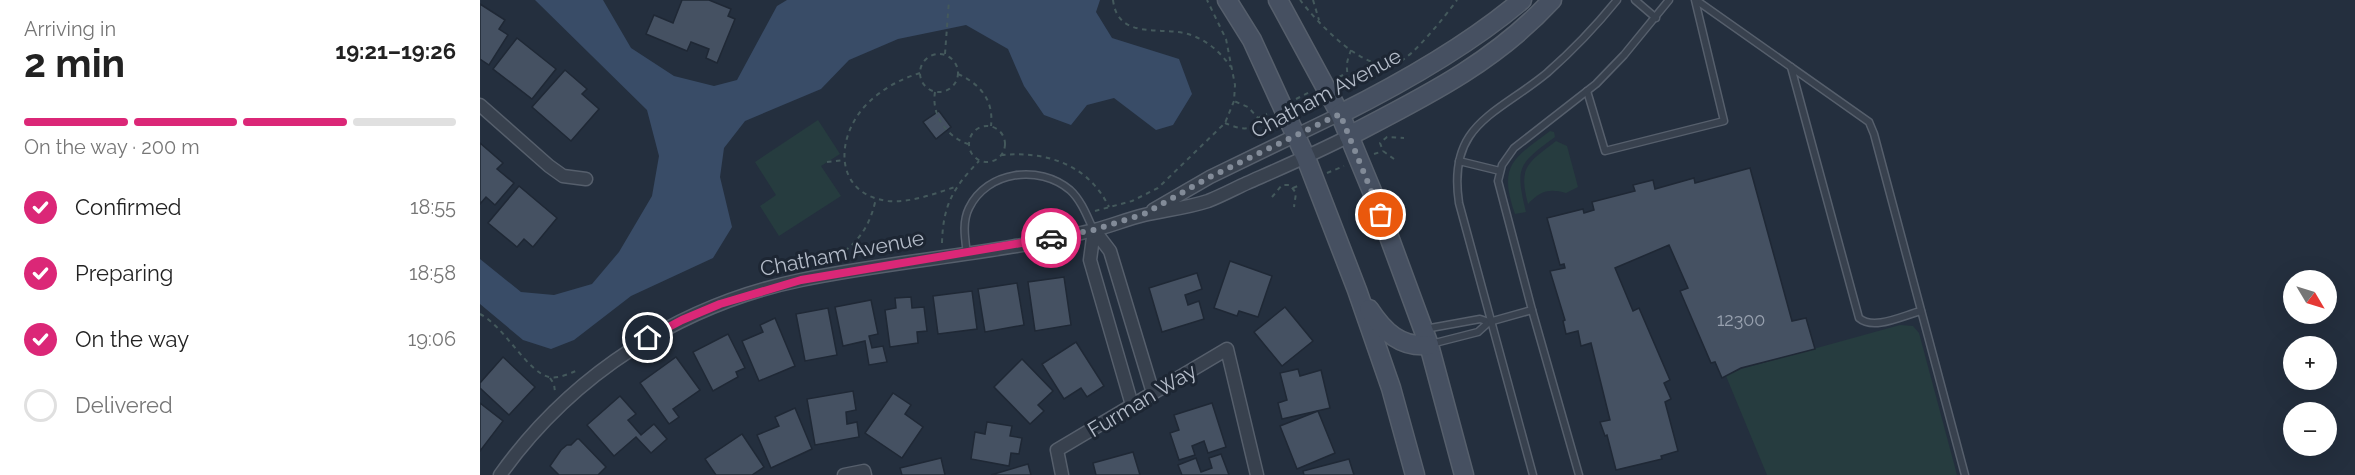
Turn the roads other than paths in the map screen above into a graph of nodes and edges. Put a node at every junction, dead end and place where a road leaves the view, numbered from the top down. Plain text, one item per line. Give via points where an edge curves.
1 (1227, 0) edge
2 (1278, 0) edge
3 (1522, 0) edge
4 (1552, 0) edge
5 (1617, 0) edge
6 (1635, 0) edge
7 (1669, 0) edge
8 (1695, 0) edge
9 (1656, 18) junction
10 (1791, 66) junction
11 (1587, 91) junction
12 (480, 105) edge
13 (1340, 114) junction
14 (1296, 135) junction
15 (1349, 136) junction
16 (1306, 158) junction
17 (1459, 161) junction
18 (1500, 171) junction
19 (586, 178) dead end
20 (1144, 214) junction
21 (1094, 230) junction
22 (967, 254) junction
23 (1357, 290) junction
24 (1532, 310) junction
25 (1921, 310) junction
26 (1491, 322) junction
27 (1426, 337) junction
28 (1152, 393) junction
29 (1132, 405) junction
30 (506, 473) edge
31 (864, 473) edge
32 (844, 475) edge
33 (1062, 475) edge
34 (1257, 475) edge
35 (1415, 475) edge
36 (1464, 475) edge
37 (1533, 475) edge
38 (1579, 475) edge
39 (1965, 475) edge

1 - 14 main road via 1252,40
2 - 13 main road
3 - 13 main road, Chatham Avenue via 1454,49
4 - 15 main road, Chatham Avenue via 1504,44 1463,74
5 - 17 lane via 1572,50 1481,120
6 - 9 lane
7 - 9 lane
8 - 10 lane
8 - 11 lane via 1724,121 1605,151
9 - 11 lane
10 - 25 lane via 1863,117 1872,128
10 - 25 lane via 1859,318 1874,324
11 - 18 lane via 1514,148
12 - 19 street via 563,176
13 - 14 street, Chatham Avenue
13 - 15 main road
14 - 16 main road
14 - 20 street, Chatham Avenue
15 - 16 street, Chatham Avenue
15 - 27 main road
16 - 20 street, Chatham Avenue via 1210,200
16 - 23 main road
17 - 18 lane
17 - 26 lane via 1459,204
18 - 24 lane via 1498,189
20 - 21 street, Chatham Avenue
21 - 22 street, Chatham Avenue
21 - 22 lane via 1070,190 1058,182 1039,176 1009,175 990,183 969,208 965,220
21 - 28 street via 1110,250
21 - 29 street via 1090,260
22 - 30 street, Chatham Avenue via 801,280 740,297 682,320 617,358 579,387 552,413
23 - 27 main road via 1393,337 1408,345
23 - 35 main road via 1391,388
24 - 26 lane
24 - 38 lane
25 - 39 lane
26 - 27 lane via 1478,332
26 - 27 lane via 1480,319 1443,325
26 - 37 lane
27 - 36 main road
28 - 29 street, Furman Way
28 - 34 street, Furman Way via 1227,349
29 - 33 street, Furman Way via 1057,450
31 - 32 street

